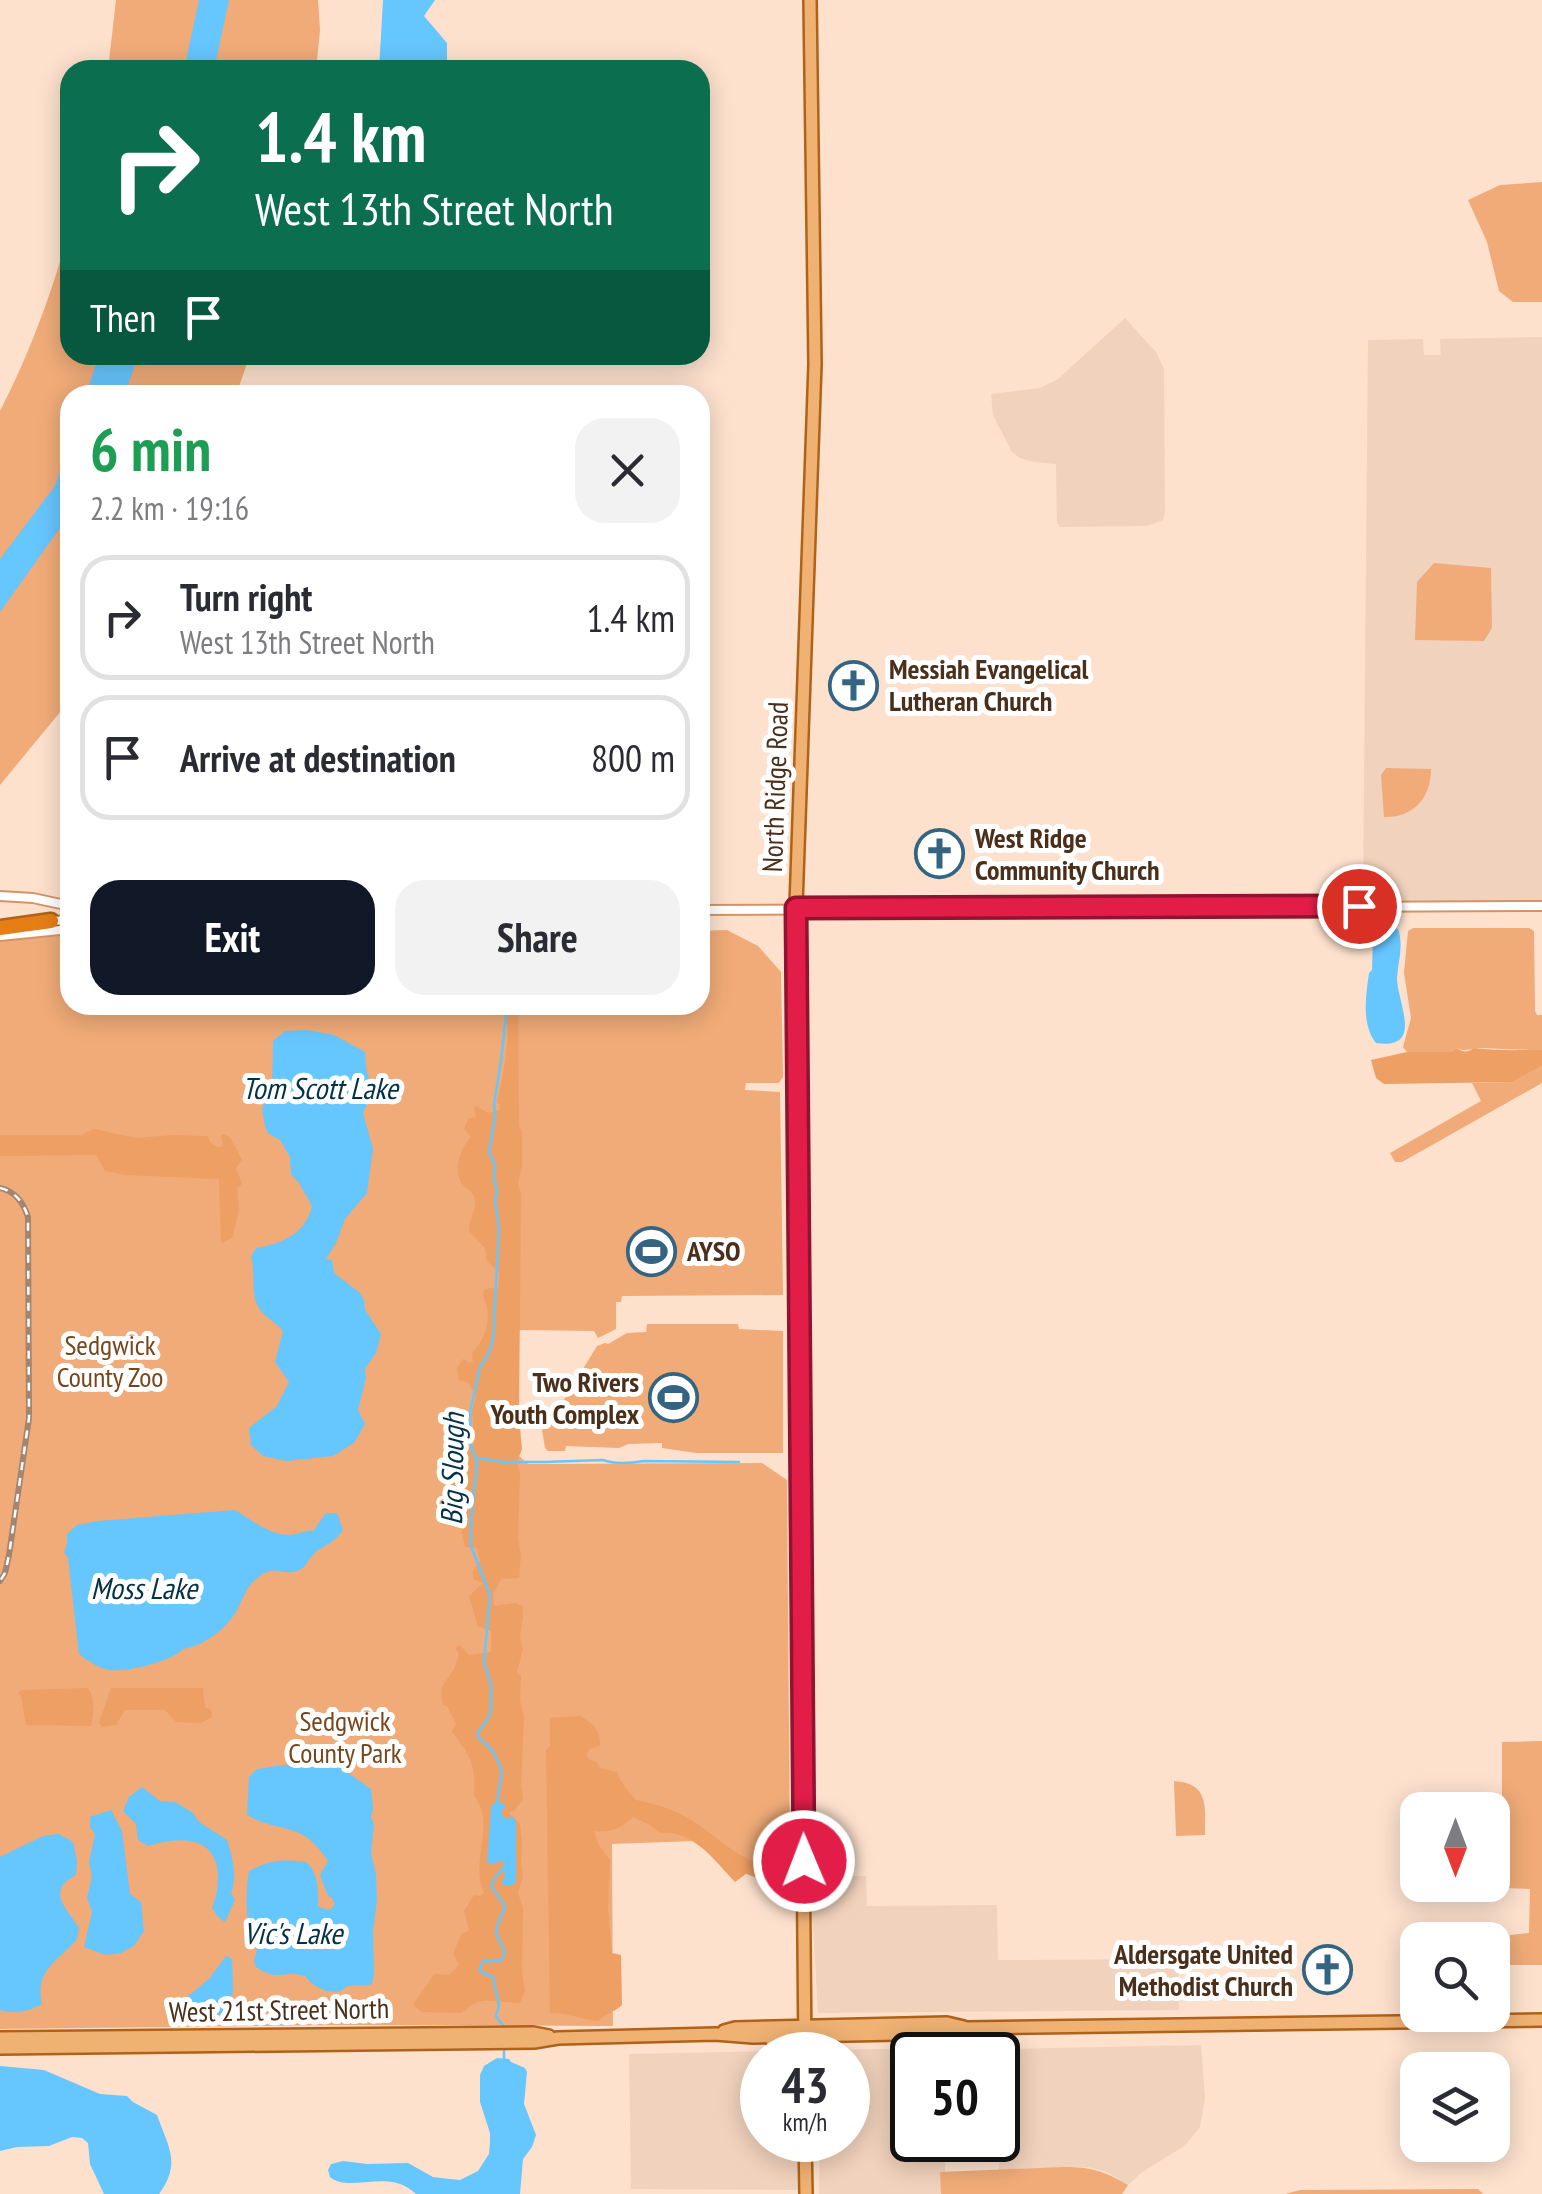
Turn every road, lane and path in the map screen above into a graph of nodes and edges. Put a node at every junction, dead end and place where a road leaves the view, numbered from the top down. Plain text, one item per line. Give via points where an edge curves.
1 (810, 0) edge
2 (0, 896) edge
3 (60, 904) edge
4 (1542, 906) edge
5 (796, 908) junction
6 (710, 910) edge
7 (51, 920) joint
8 (60, 920) edge
9 (0, 925) edge
10 (60, 930) edge
11 (0, 936) edge
12 (1542, 2020) edge
13 (967, 2028) junction
14 (804, 2032) junction
15 (715, 2034) junction
16 (870, 2035) edge
17 (740, 2036) edge
18 (0, 2038) edge
19 (482, 2038) junction
20 (0, 2048) edge
21 (806, 2162) edge
22 (806, 2194) edge

1 - 5 main road, North Ridge Road via 816,364
2 - 3 street
4 - 5 street
5 - 6 street
5 - 14 main road, North Ridge Road
7 - 8 street
7 - 9 highway
10 - 11 street
12 - 13 main road, West 21st Street North
13 - 14 main road, West 21st Street North via 946,2022
13 - 16 main road, West 21st Street North
14 - 15 main road, West 21st Street North via 735,2028
15 - 17 main road, West 21st Street North
15 - 19 main road, West 21st Street North
18 - 19 main road, West 21st Street North
19 - 20 main road, West 21st Street North
21 - 22 main road

